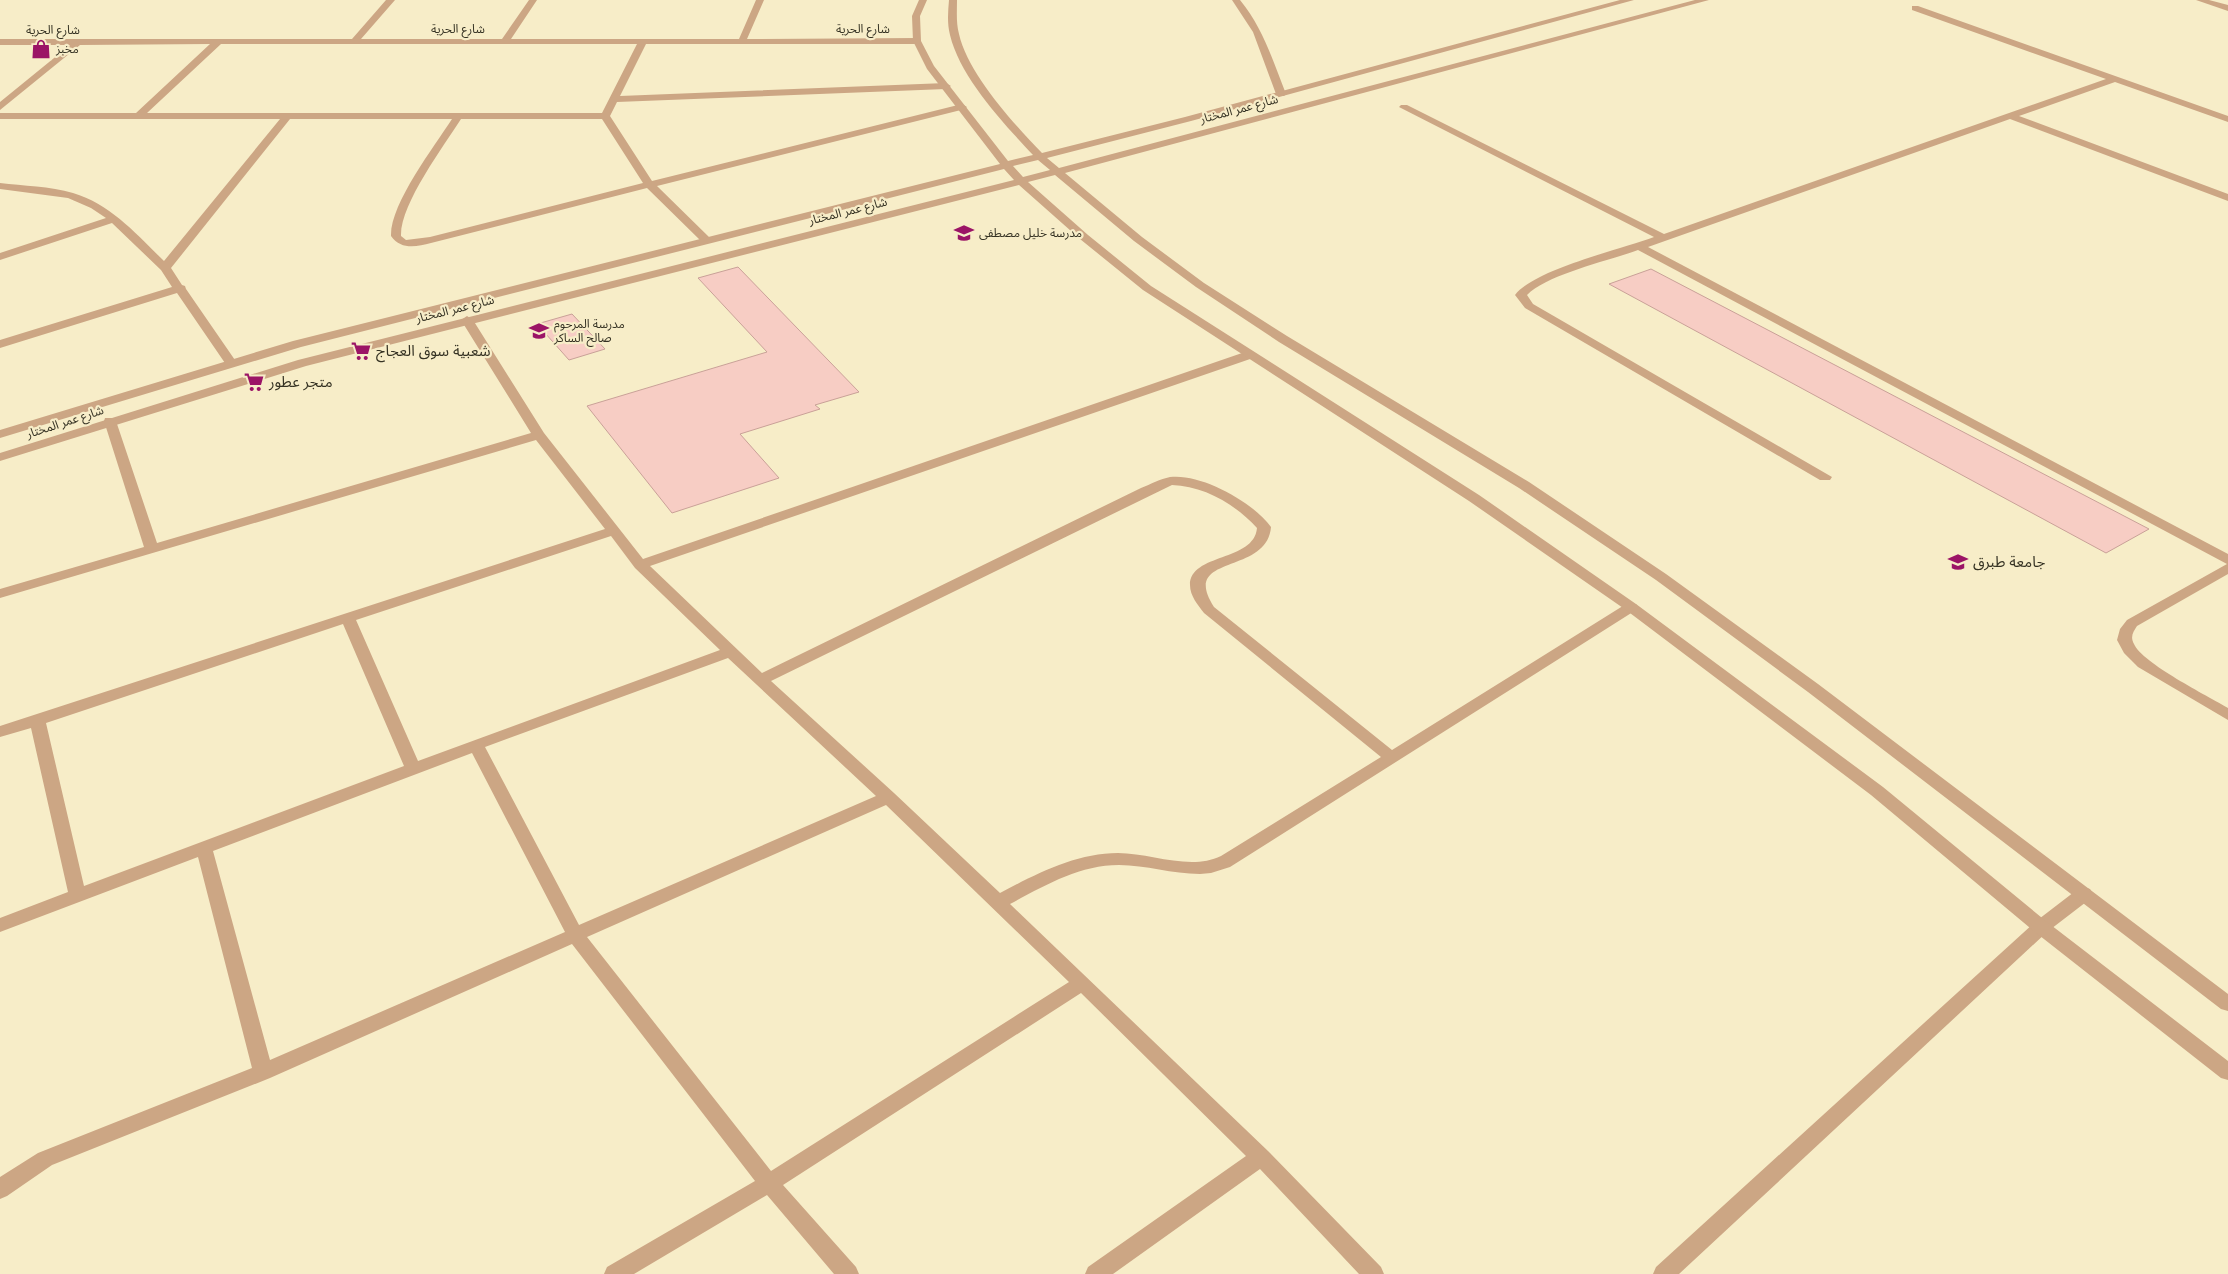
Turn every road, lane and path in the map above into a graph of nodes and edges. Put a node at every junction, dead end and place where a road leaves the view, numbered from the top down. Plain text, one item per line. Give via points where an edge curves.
1 (391, 0) edge
2 (533, 0) edge
3 (760, 0) edge
4 (923, 0) edge
5 (953, 0) edge
6 (1236, 0) edge
7 (1630, 0) edge
8 (1704, 0) edge
9 (2200, 0) edge
10 (1915, 8) dead end
11 (2228, 8) edge
12 (644, 41) junction
13 (742, 41) junction
14 (917, 41) junction
15 (0, 42) edge
16 (78, 42) junction
17 (218, 42) junction
18 (354, 42) junction
19 (504, 42) junction
20 (2114, 79) junction
21 (946, 86) junction
22 (1281, 94) junction
23 (614, 99) junction
24 (0, 106) edge
25 (962, 107) junction
26 (1404, 108) dead end
27 (288, 115) junction
28 (459, 115) junction
29 (0, 116) edge
30 (139, 116) junction
31 (605, 116) junction
32 (2011, 116) junction
33 (2228, 120) edge
34 (1040, 157) junction
35 (1006, 165) junction
36 (1058, 172) junction
37 (1021, 181) junction
38 (650, 185) junction
39 (0, 186) edge
40 (2228, 198) edge
41 (114, 219) junction
42 (1662, 237) junction
43 (705, 239) junction
44 (1638, 246) junction
45 (0, 257) edge
46 (165, 268) junction
47 (181, 288) junction
48 (467, 320) junction
49 (0, 344) edge
50 (1249, 355) junction
51 (231, 363) junction
52 (110, 421) junction
53 (0, 434) edge
54 (539, 435) junction
55 (0, 457) edge
56 (1825, 477) dead end
57 (613, 531) junction
58 (151, 548) junction
59 (2225, 555) edge
60 (640, 564) junction
61 (2228, 568) edge
62 (0, 594) edge
63 (1631, 608) junction
64 (348, 618) junction
65 (730, 652) junction
66 (761, 680) junction
67 (2228, 715) edge
68 (37, 720) junction
69 (0, 732) edge
70 (476, 746) junction
71 (1392, 758) junction
72 (414, 769) junction
73 (888, 797) junction
74 (204, 848) junction
75 (2084, 894) junction
76 (77, 895) junction
77 (998, 902) junction
78 (0, 925) edge
79 (2041, 927) junction
80 (576, 936) junction
81 (1082, 983) junction
82 (2228, 1004) edge
83 (263, 1072) junction
84 (2228, 1072) edge
85 (1260, 1157) junction
86 (769, 1183) junction
87 (0, 1190) edge
88 (621, 1272) edge
89 (848, 1274) edge
90 (1096, 1274) edge
91 (1373, 1274) edge
92 (1664, 1274) edge

1 - 18 street
2 - 19 street
3 - 13 street
4 - 14 street via 916,16
5 - 34 street via 952,23 966,63 976,80
6 - 22 street via 1256,26
7 - 22 street, شارع عمر المختار
8 - 36 street, شارع عمر المختار
9 - 11 street
10 - 20 street
12 - 13 street, شارع الحرية
12 - 19 street, شارع الحرية
12 - 23 street
13 - 14 street, شارع الحرية
14 - 21 street via 930,67
15 - 16 street, شارع الحرية
16 - 17 street, شارع الحرية
16 - 24 street
17 - 18 street, شارع الحرية
17 - 30 street
18 - 19 street, شارع الحرية
20 - 32 street
20 - 33 street
21 - 23 street
21 - 25 street
22 - 34 street, شارع عمر المختار
23 - 31 street
25 - 35 street
25 - 38 street
26 - 42 street
27 - 28 street
27 - 30 street
27 - 46 street
28 - 31 street
28 - 38 street via 410,193 394,228 400,241 412,244 431,240
29 - 30 street
31 - 38 street
32 - 40 street
32 - 42 street
34 - 35 street, شارع عمر المختار
34 - 36 street
35 - 37 street
35 - 43 street, شارع عمر المختار
36 - 37 street, شارع عمر المختار
36 - 75 street via 1138,239 1200,285 1524,485 1661,577
37 - 48 street, شارع عمر المختار
37 - 50 street via 1147,288
38 - 43 street
39 - 41 street via 70,195
41 - 45 street
41 - 46 street
42 - 44 street
43 - 51 street, شارع عمر المختار
44 - 56 street via 1540,281 1521,295 1540,313
44 - 59 street
46 - 47 street
47 - 49 street
47 - 51 street
48 - 52 street, شارع عمر المختار via 302,363
48 - 54 street
50 - 60 street
50 - 63 street via 1474,498
51 - 53 street, شارع عمر المختار
52 - 55 street, شارع عمر المختار
52 - 58 street
54 - 57 street
54 - 58 street
57 - 60 street
57 - 64 street
58 - 62 street
60 - 65 street
61 - 67 street via 2132,623 2123,637 2133,655 2144,664
63 - 71 street
63 - 79 street via 1876,791
64 - 68 street
64 - 72 street
65 - 66 street
65 - 70 street
66 - 71 street via 1146,491 1170,482 1190,482 1224,497 1255,517 1264,527 1263,538 1251,549 1201,575 1196,585 1198,597 1208,610
66 - 73 street
68 - 69 street
68 - 76 street
70 - 72 street
70 - 80 street
71 - 77 street via 1236,856 1212,867 1182,867 1119,859 1093,861 1051,876
72 - 74 street
73 - 77 street
73 - 80 street
74 - 76 street
74 - 83 street
75 - 79 street
75 - 82 street
76 - 78 street
77 - 81 street
79 - 84 street
79 - 92 street
80 - 83 street
80 - 86 street
81 - 85 street
81 - 86 street
83 - 87 street via 45,1159
85 - 90 street
85 - 91 street
86 - 88 street
86 - 89 street

